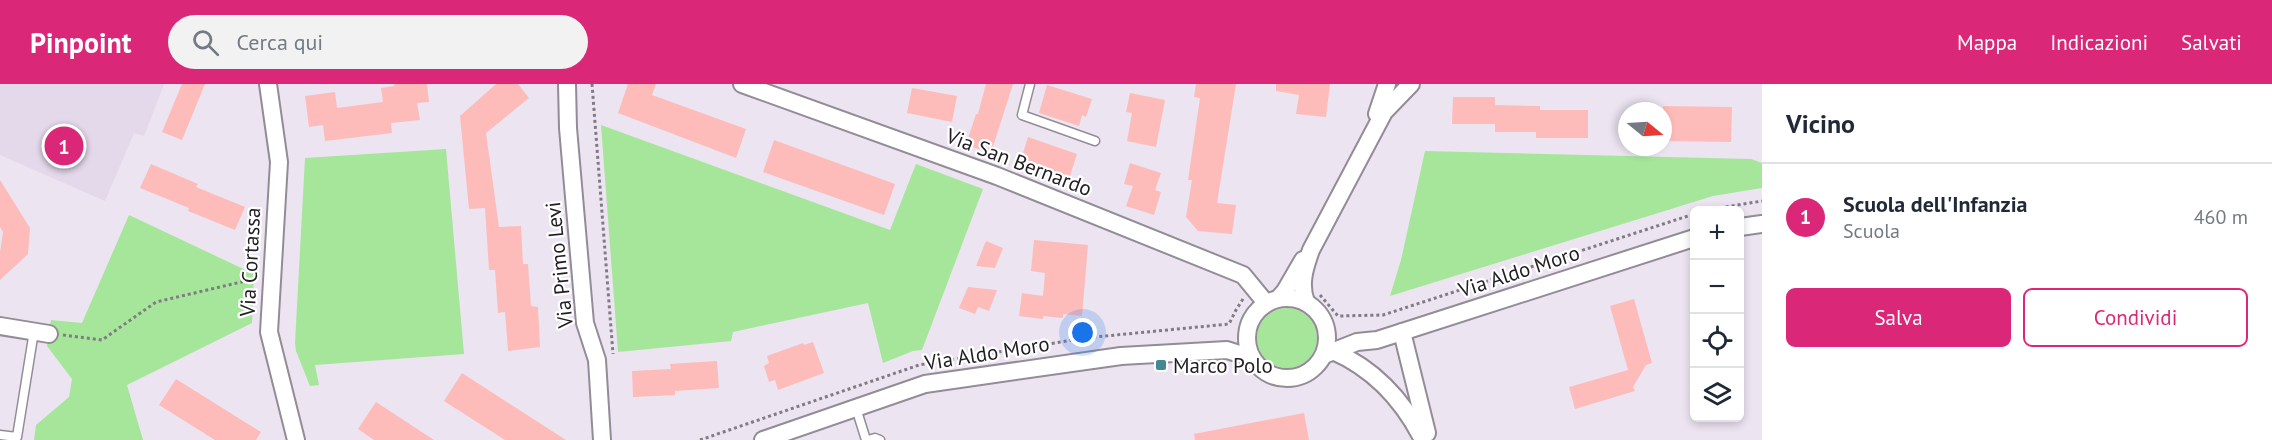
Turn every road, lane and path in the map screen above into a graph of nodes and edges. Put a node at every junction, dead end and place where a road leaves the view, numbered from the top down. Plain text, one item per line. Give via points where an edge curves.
1 (268, 84) edge
2 (567, 84) edge
3 (592, 84) edge
4 (742, 84) edge
5 (1030, 84) edge
6 (1387, 84) edge
7 (1411, 84) edge
8 (1095, 141) dead end
9 (1367, 144) junction
10 (1762, 201) edge
11 (1732, 206) edge
12 (1690, 216) edge
13 (1762, 224) edge
14 (1744, 226) edge
15 (1690, 240) edge
16 (1311, 250) junction
17 (254, 279) dead end
18 (1304, 294) junction
19 (1272, 301) junction
20 (0, 326) edge
21 (1326, 329) junction
22 (41, 332) junction
23 (1402, 332) junction
24 (1246, 334) junction
25 (1357, 342) junction
26 (1227, 350) junction
27 (1328, 353) junction
28 (613, 357) dead end
29 (1252, 358) junction
30 (856, 408) junction
31 (0, 435) edge
32 (296, 440) edge
33 (602, 440) edge
34 (763, 440) edge
35 (867, 440) edge
36 (880, 440) edge
37 (1423, 440) edge
38 (1428, 440) edge

1 - 32 street, Via Cortassa via 279,162 269,332
2 - 33 street, Via Primo Levi via 585,323 597,360
3 - 28 path
4 - 19 street, Via San Bernardo via 997,176 1243,274
5 - 8 lane via 1022,115
6 - 9 street
7 - 9 street via 1384,112
9 - 16 street
10 - 11 path
12 - 18 path via 1383,315 1338,316 1324,299
13 - 14 street
15 - 23 street, Via Aldo Moro
16 - 18 street via 1304,270
16 - 19 street via 1285,291
17 - 22 path via 156,302 102,340
18 - 19 street
18 - 21 street
19 - 24 street via 1253,316
20 - 22 street
21 - 25 street
21 - 27 street
22 - 31 lane via 17,437
23 - 25 street, Via Aldo Moro
23 - 38 street
24 - 26 street
24 - 29 street
25 - 27 street, Via Aldo Moro
26 - 29 street, Via Aldo Moro
26 - 30 street, Via Aldo Moro via 1121,357 925,384
27 - 29 street via 1307,373 1295,378 1270,375
27 - 37 street via 1362,367 1390,389 1413,419
30 - 34 street, Via Aldo Moro
30 - 35 lane
35 - 36 lane

